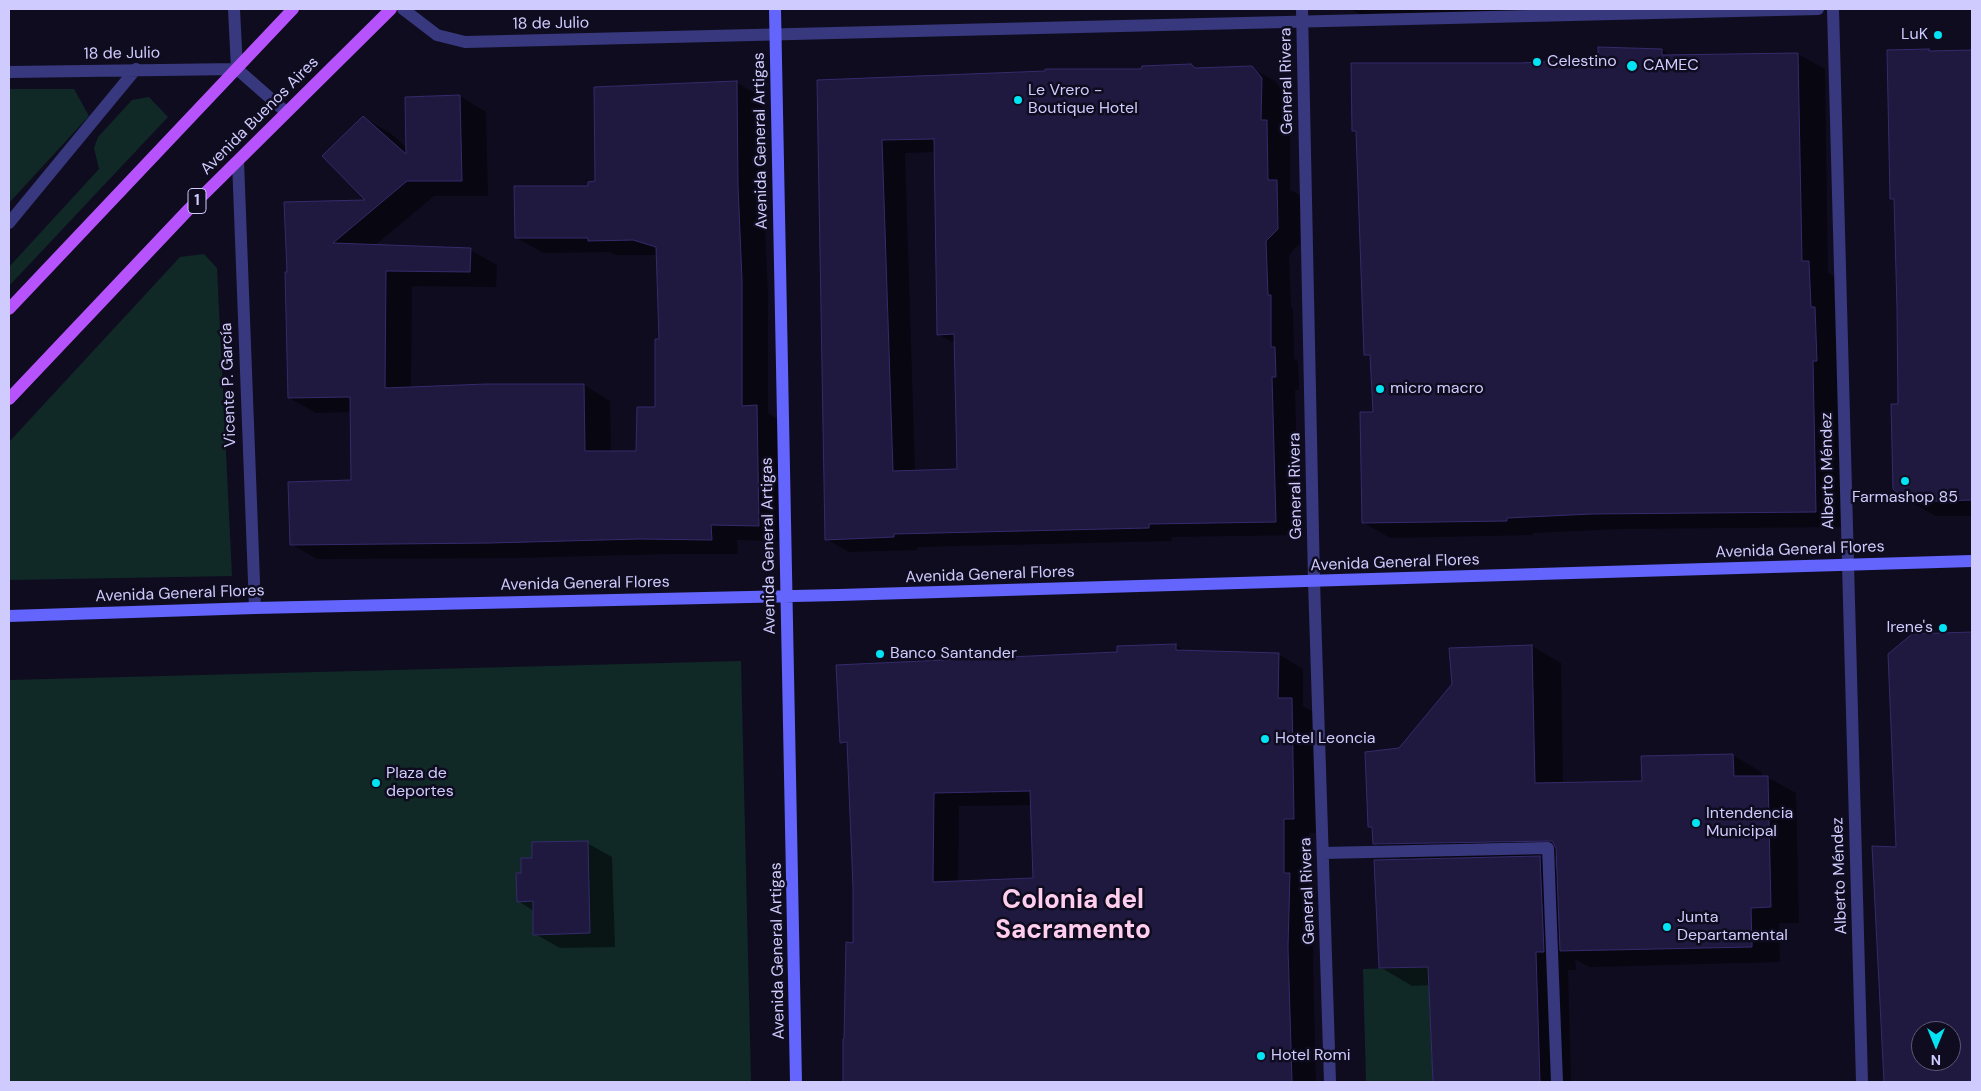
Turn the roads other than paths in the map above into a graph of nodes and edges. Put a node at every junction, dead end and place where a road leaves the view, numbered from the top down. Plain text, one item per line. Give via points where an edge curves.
1 (234, 9) edge
2 (293, 9) edge
3 (391, 9) edge
4 (403, 9) edge
5 (775, 9) edge
6 (1818, 9) edge
7 (1833, 9) edge
8 (1302, 15) edge
9 (775, 34) junction
10 (136, 69) junction
11 (237, 69) junction
12 (9, 72) edge
13 (286, 112) junction
14 (238, 161) junction
15 (9, 223) edge
16 (9, 309) edge
17 (9, 399) edge
18 (1972, 561) edge
19 (1847, 564) junction
20 (1314, 581) junction
21 (786, 596) junction
22 (255, 608) junction
23 (9, 616) edge
24 (1323, 853) junction
25 (796, 1082) edge
26 (1330, 1082) edge
27 (1557, 1082) edge
28 (1862, 1082) edge

1 - 11 street
2 - 11 main road
3 - 13 main road, Avenida Buenos Aires / 1
4 - 9 street, 18 de Julio via 436,35 465,42
5 - 9 street, Avenida General Artigas
6 - 8 street, 18 de Julio
7 - 19 street, Alberto Méndez
8 - 9 street, 18 de Julio
8 - 20 street, General Rivera
9 - 21 street, Avenida General Artigas
10 - 11 street, 18 de Julio
10 - 12 street, 18 de Julio
10 - 15 street
11 - 13 street
11 - 16 main road
13 - 14 main road, Avenida Buenos Aires / 1
14 - 17 main road, Avenida Buenos Aires / 1
14 - 22 street, Vicente P. García
18 - 19 street, Avenida General Flores
19 - 20 street, Avenida General Flores
19 - 28 street, Alberto Méndez
20 - 21 street, Avenida General Flores
20 - 24 street, General Rivera
21 - 22 street, Avenida General Flores
21 - 25 street, Avenida General Artigas
22 - 23 street, Avenida General Flores
24 - 26 street, General Rivera
24 - 27 street via 1548,848

